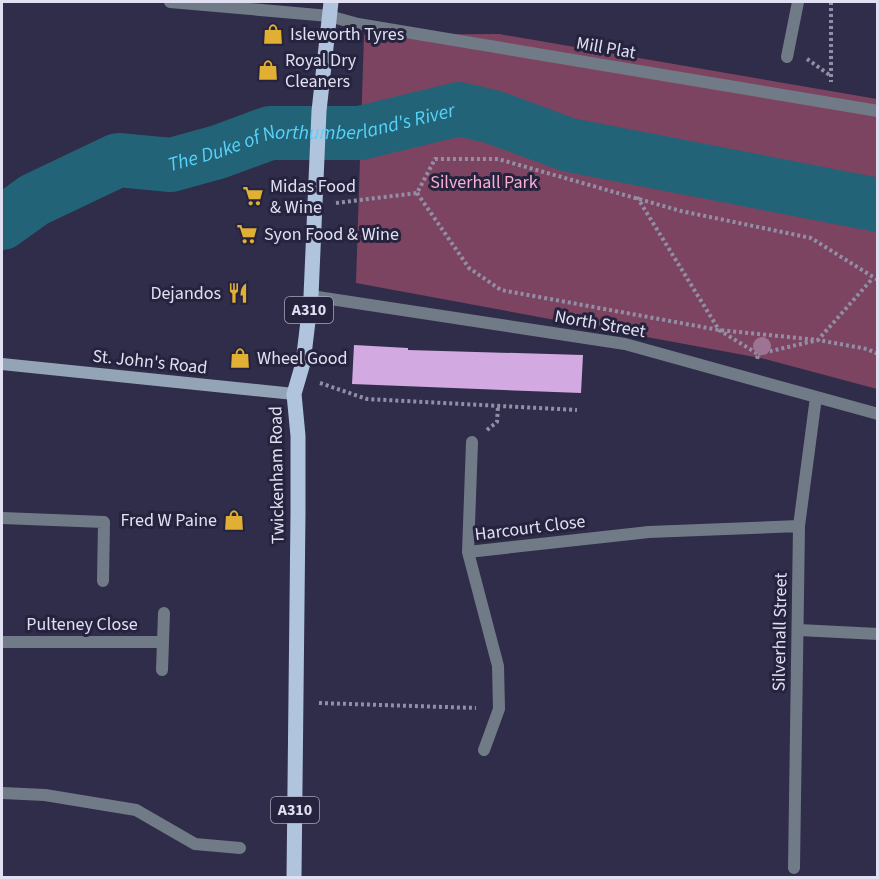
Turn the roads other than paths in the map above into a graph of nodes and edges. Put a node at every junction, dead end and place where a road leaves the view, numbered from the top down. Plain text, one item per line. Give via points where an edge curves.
1 (170, 2) edge
2 (798, 2) edge
3 (330, 9) edge
4 (787, 57) dead end
5 (878, 111) edge
6 (311, 296) junction
7 (2, 364) edge
8 (296, 386) junction
9 (816, 397) junction
10 (878, 414) edge
11 (472, 442) dead end
12 (2, 518) edge
13 (799, 526) junction
14 (468, 552) junction
15 (103, 581) dead end
16 (164, 613) dead end
17 (799, 630) junction
18 (878, 634) edge
19 (2, 642) edge
20 (163, 642) junction
21 (162, 670) dead end
22 (484, 750) dead end
23 (2, 794) edge
24 (240, 848) dead end
25 (794, 868) dead end
26 (294, 878) edge

1 - 3 street, Mill Plat
2 - 4 street
3 - 5 street, Mill Plat via 358,24
3 - 6 main road, Twickenham Road / A310 via 315,175
6 - 8 main road, Twickenham Road / A310 via 303,363
6 - 9 street, North Street via 626,344
7 - 8 main road, St. John's Road
8 - 26 main road, Twickenham Road / A310
9 - 10 street, North Street
9 - 13 street, Silverhall Street
11 - 14 street
12 - 15 street via 104,522
13 - 14 street, Harcourt Close via 649,532
13 - 17 street, Silverhall Street
14 - 22 street, Harcourt Close via 498,666 500,709
16 - 20 street, Pulteney Close
17 - 18 street
17 - 25 street, Silverhall Street
19 - 20 street, Pulteney Close
20 - 21 street, Pulteney Close
23 - 24 street via 45,795 136,810 195,844

